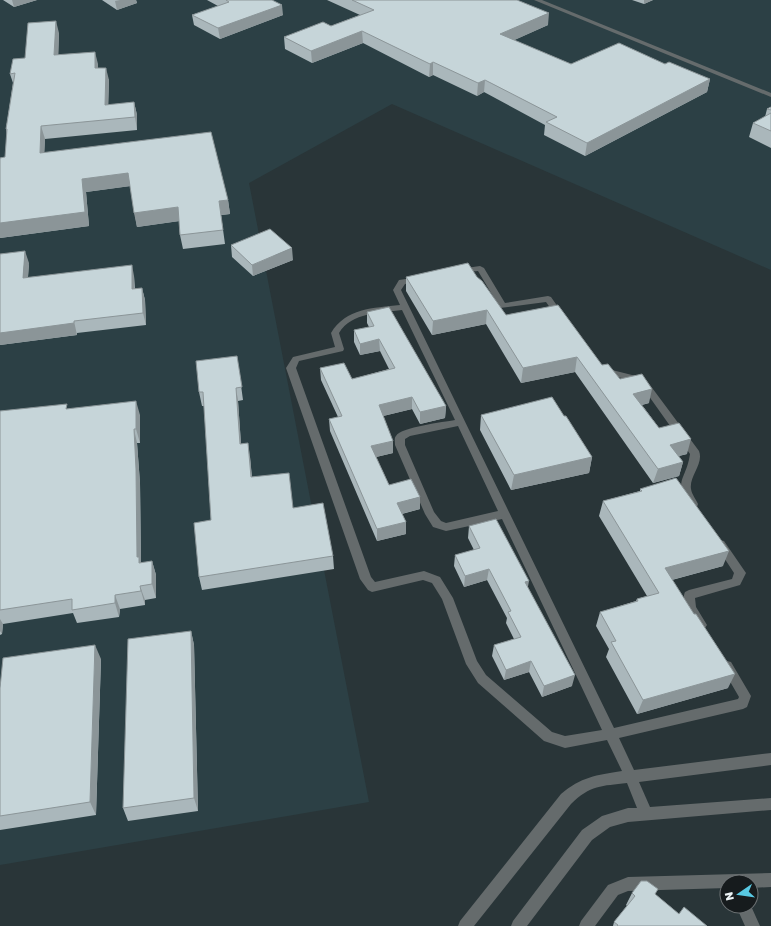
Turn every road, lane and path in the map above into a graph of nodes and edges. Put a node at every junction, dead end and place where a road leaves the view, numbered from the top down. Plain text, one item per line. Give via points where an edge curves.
1 (538, 0) edge
2 (771, 95) edge
3 (449, 273) edge
4 (433, 276) edge
5 (405, 307) junction
6 (567, 325) edge
7 (595, 363) edge
8 (461, 422) junction
9 (505, 514) junction
10 (700, 515) edge
11 (714, 534) edge
12 (707, 635) edge
13 (720, 655) edge
14 (611, 734) junction
15 (771, 759) edge
16 (631, 777) junction
17 (771, 804) edge
18 (646, 814) junction
19 (759, 880) edge
20 (771, 880) edge
21 (719, 881) edge
22 (747, 914) edge
23 (465, 926) edge
24 (518, 926) edge
25 (586, 926) edge
26 (753, 926) edge

1 - 2 street
3 - 6 street via 480,268 503,306 548,299
4 - 5 street via 402,282 397,290
5 - 8 street
5 - 14 street via 352,316 344,320 338,325 335,333 340,349 296,359 291,368 366,579 372,587 424,576 436,580 447,598 472,664 482,679 542,732 548,737 565,742
7 - 10 street via 599,370 644,383 695,454 695,463 684,483 687,496
8 - 9 street
8 - 9 street via 400,437 400,445 430,514 437,524 446,527
9 - 14 street
11 - 12 street via 740,573 736,582 689,594 690,608
13 - 14 street via 745,696 743,703
14 - 16 street
15 - 16 street
16 - 18 street
16 - 23 street via 594,781 577,789 566,799
17 - 18 street
18 - 24 street via 628,815 608,821 587,835
19 - 20 street
21 - 25 street via 628,884 613,890
22 - 26 street

